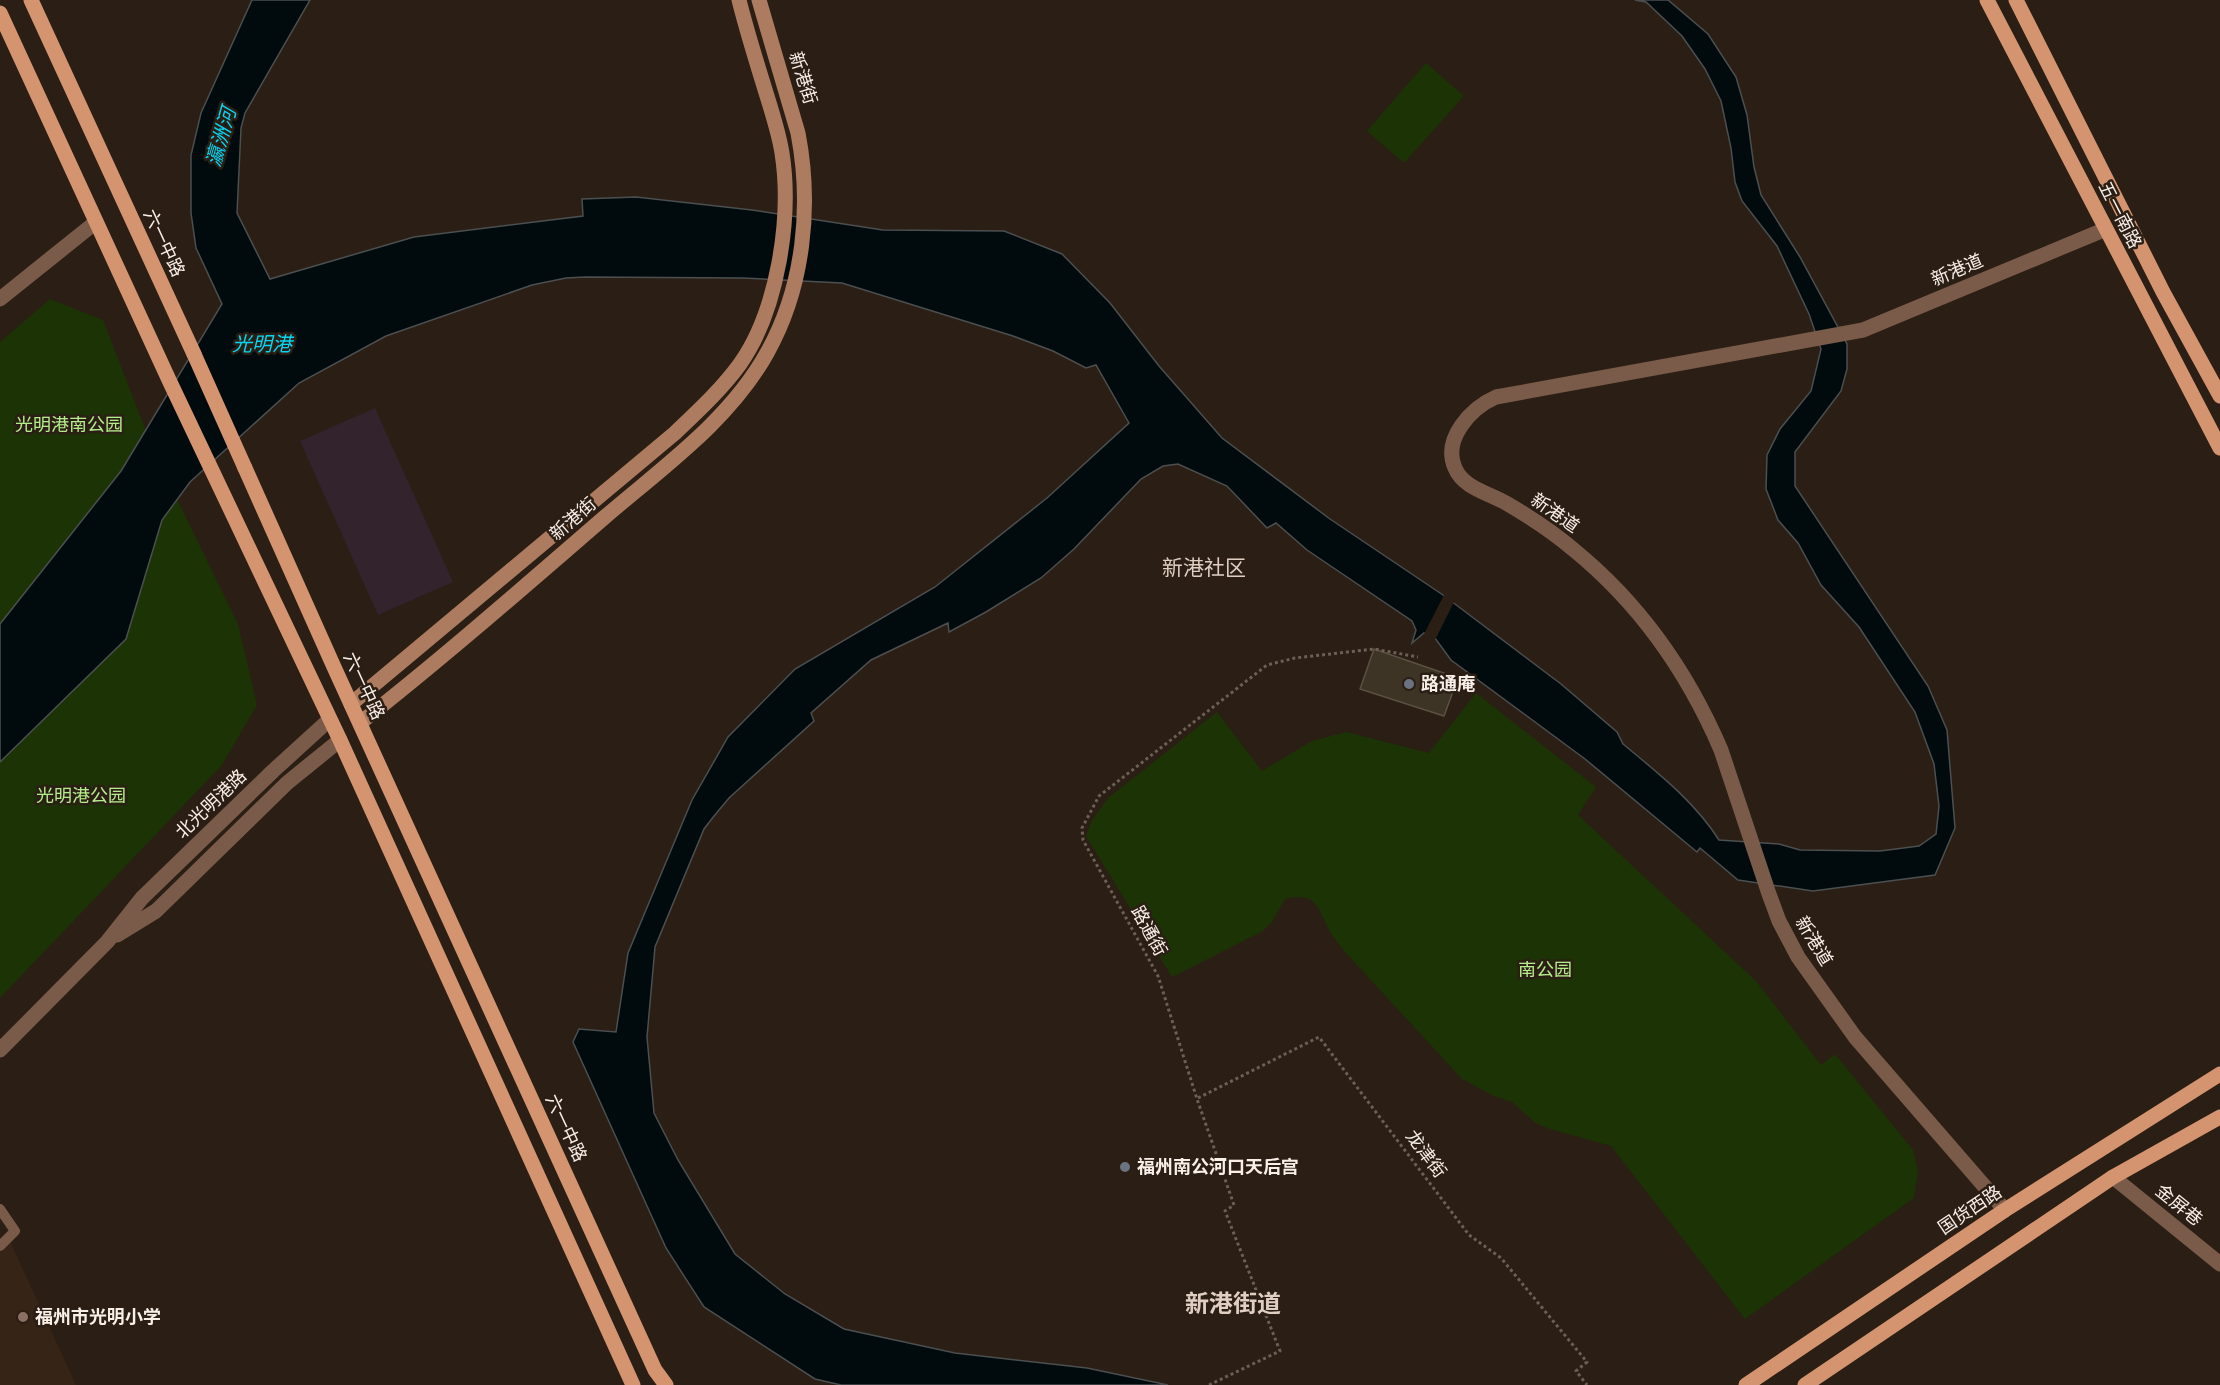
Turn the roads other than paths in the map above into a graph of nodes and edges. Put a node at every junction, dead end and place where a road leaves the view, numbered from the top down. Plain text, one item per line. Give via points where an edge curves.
1 (31, 0) edge
2 (739, 0) edge
3 (759, 0) edge
4 (1987, 0) edge
5 (2016, 0) edge
6 (0, 13) edge
7 (96, 222) junction
8 (2106, 229) junction
9 (0, 299) edge
10 (2220, 396) edge
11 (2220, 448) edge
12 (351, 704) junction
13 (329, 720) junction
14 (360, 723) junction
15 (340, 740) junction
16 (107, 942) junction
17 (0, 1050) edge
18 (2220, 1074) edge
19 (2220, 1117) edge
20 (2113, 1177) junction
21 (0, 1209) edge
22 (2005, 1210) junction
23 (0, 1246) edge
24 (2220, 1264) edge
25 (657, 1378) edge
26 (633, 1384) edge
27 (666, 1385) edge
28 (1746, 1385) edge
29 (1805, 1385) edge

1 - 12 main road, 六一中路, bridge
2 - 12 main road, 新港街 via 779,137 785,200 782,240 764,316 749,349 710,400 675,434
3 - 14 main road, 新港街 via 798,133 806,204 799,262 783,320 767,354 707,429
4 - 8 main road, 五一南路
5 - 10 main road, 五一南路
6 - 7 main road
7 - 9 street
7 - 13 main road
8 - 11 main road, 五一南路
8 - 22 street, 新港道 via 1863,330 1496,397 1467,418 1450,447 1455,471 1463,481 1505,502 1572,548 1623,595 1654,633 1686,678 1708,720 1768,894 1798,957 1855,1037
12 - 13 main road, 北光明港路
12 - 14 main road, 六一中路
13 - 15 main road
13 - 16 street, 北光明港路 via 142,898
14 - 15 main road, 北光明港路
14 - 25 main road, 六一中路
15 - 16 street, 北光明港路 via 287,783 156,911
15 - 26 main road
16 - 17 street, 北光明港路
18 - 22 main road, 国货西路
19 - 20 main road
20 - 24 street, 金屏巷
20 - 29 main road
21 - 23 lane via 15,1231
22 - 28 main road, 国货西路
25 - 27 main road, 六一中路

